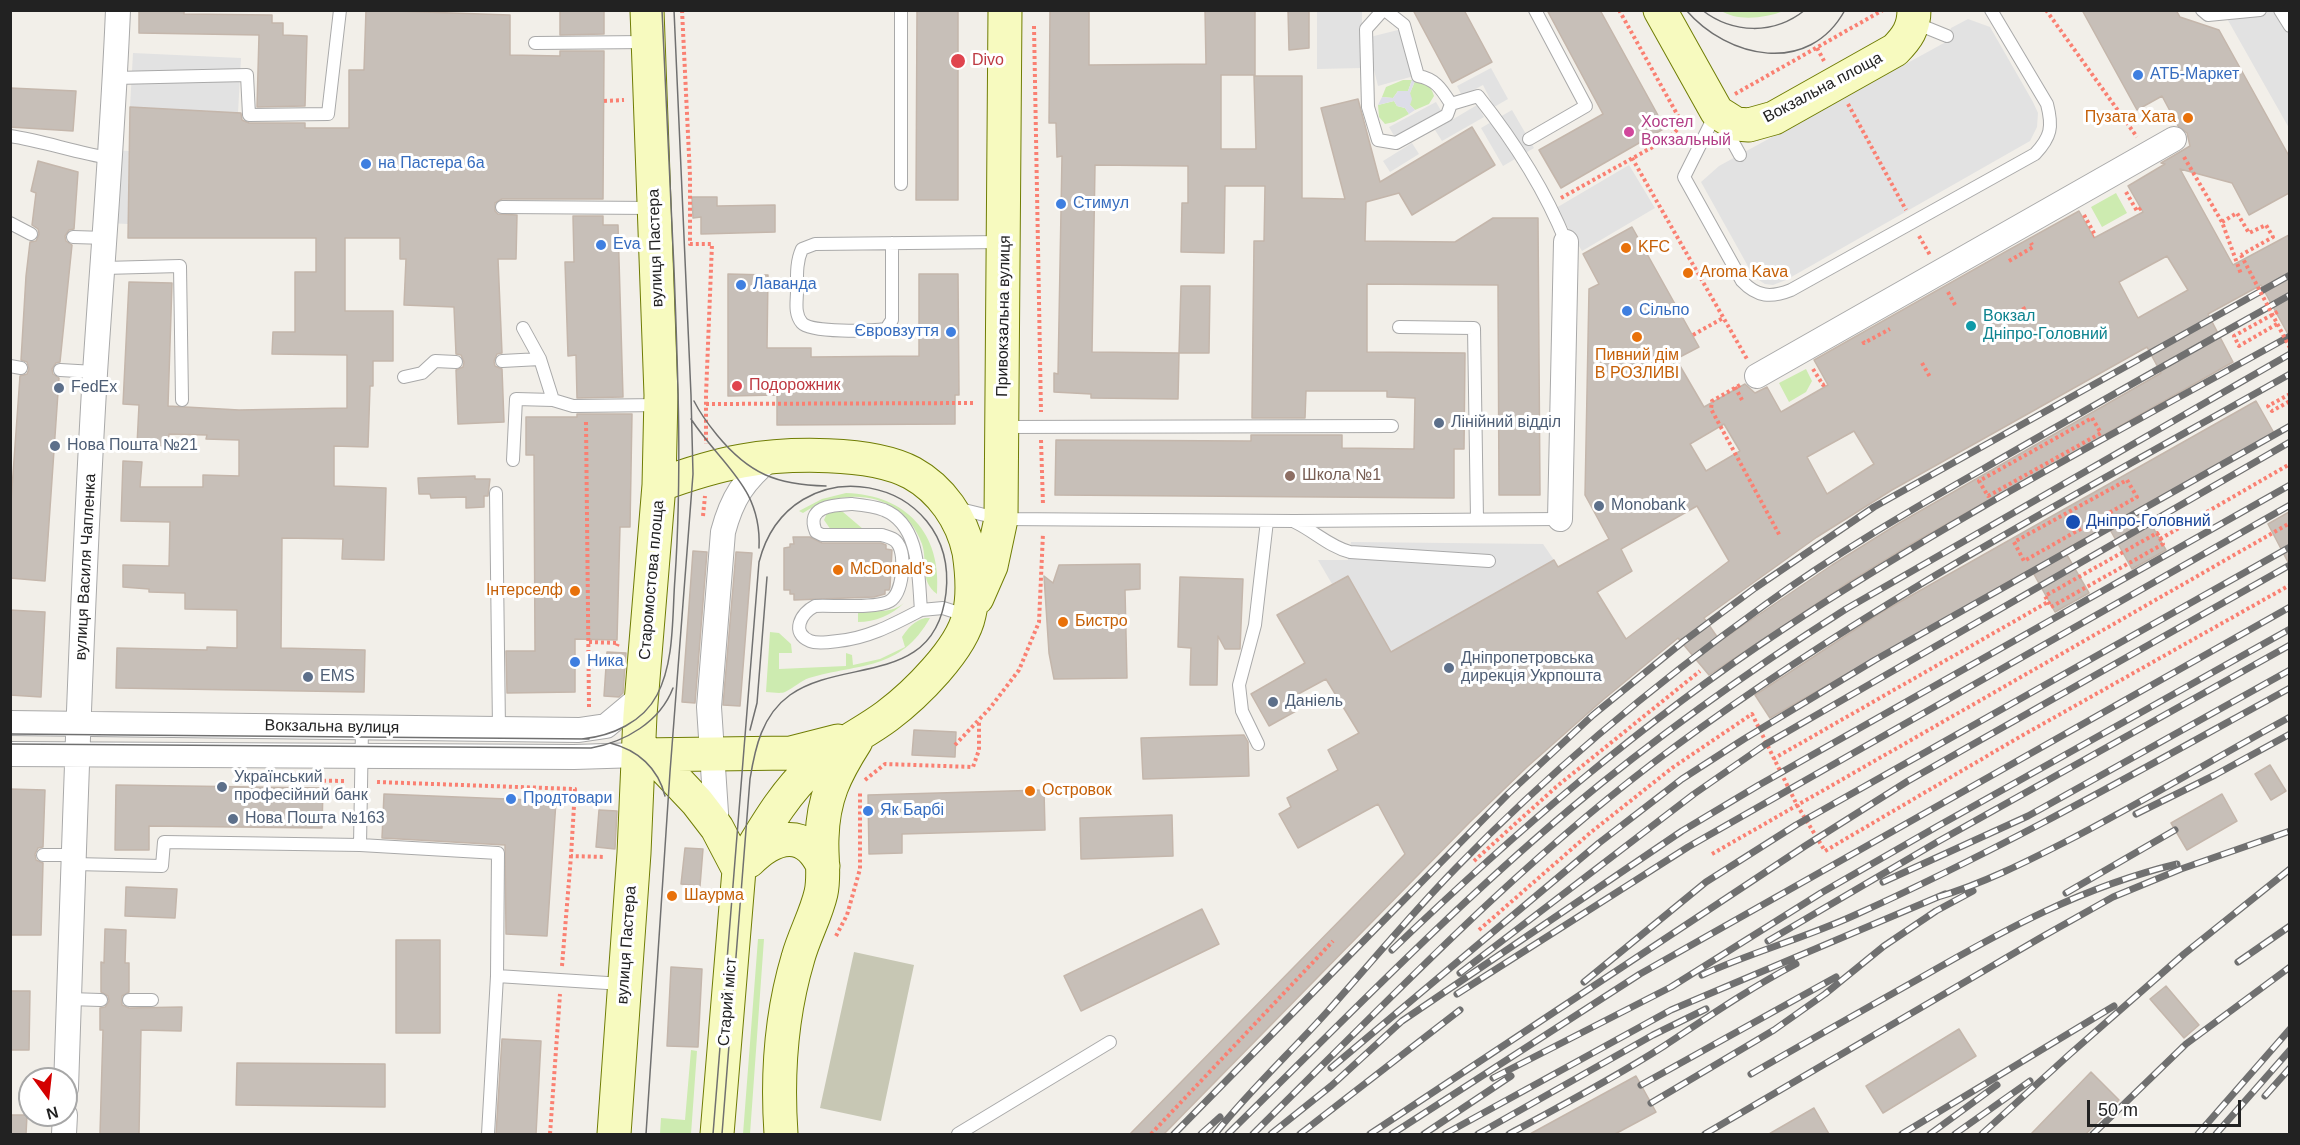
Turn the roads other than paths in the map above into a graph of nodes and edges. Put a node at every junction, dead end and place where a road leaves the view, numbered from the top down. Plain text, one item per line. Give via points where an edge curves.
1 (118, 10) edge
2 (340, 10) edge
3 (901, 10) edge
4 (1384, 10) edge
5 (1535, 10) edge
6 (1660, 10) edge
7 (1991, 10) edge
8 (2202, 10) edge
9 (2260, 10) edge
10 (2280, 10) edge
11 (1019, 16) edge
12 (1914, 17) edge
13 (648, 26) edge
14 (2289, 26) edge
15 (1947, 36) dead end
16 (535, 43) dead end
17 (115, 78) junction
18 (1451, 104) junction
19 (1715, 109) junction
20 (10, 136) edge
21 (1529, 139) dead end
22 (2174, 139) dead end
23 (1740, 155) dead end
24 (110, 158) junction
25 (901, 184) dead end
26 (502, 207) dead end
27 (655, 208) junction
28 (10, 223) edge
29 (31, 234) dead end
30 (73, 237) dead end
31 (106, 238) junction
32 (1004, 242) junction
33 (1566, 242) joint
34 (892, 243) junction
35 (104, 268) junction
36 (1399, 327) dead end
37 (523, 328) dead end
38 (540, 359) junction
39 (502, 361) dead end
40 (456, 362) dead end
41 (60, 370) dead end
42 (96, 372) junction
43 (1757, 376) road end
44 (404, 377) dead end
45 (182, 400) dead end
46 (553, 400) junction
47 (662, 405) junction
48 (1392, 426) dead end
49 (1002, 427) junction
50 (771, 458) junction
51 (513, 460) dead end
52 (659, 485) junction
53 (496, 493) dead end
54 (949, 506) junction
55 (1001, 519) junction
56 (1477, 519) junction
57 (1560, 519) joint
58 (1266, 520) junction
59 (1294, 521) junction
60 (1489, 561) dead end
61 (921, 610) junction
62 (969, 616) junction
63 (642, 696) junction
64 (10, 723) edge
65 (79, 724) junction
66 (362, 728) junction
67 (499, 729) junction
68 (862, 732) junction
69 (1258, 744) dead end
70 (712, 753) junction
71 (10, 754) edge
72 (78, 755) junction
73 (639, 755) junction
74 (362, 756) junction
75 (717, 828) junction
76 (360, 845) junction
77 (43, 855) dead end
78 (74, 860) junction
79 (823, 866) junction
80 (739, 870) junction
81 (497, 976) junction
82 (624, 984) junction
83 (69, 999) junction
84 (101, 1000) dead end
85 (129, 1000) dead end
86 (152, 1000) dead end
87 (1110, 1042) dead end
88 (67, 1067) edge
89 (488, 1134) edge
90 (614, 1134) edge
91 (717, 1134) edge
92 (781, 1134) edge
93 (958, 1134) edge

1 - 17 street, вулиця Василя Чапленка
2 - 17 lane via 328,114 249,115 247,75
3 - 25 lane
4 - 18 lane via 1404,25 1418,76 1437,84
4 - 18 lane via 1366,29 1368,107 1378,140 1396,143 1447,115
5 - 21 lane via 1586,106
6 - 19 main road
7 - 19 lane via 2047,104 2050,130 2046,142 2035,154 1778,296 1764,296 1742,280 1684,177
8 - 9 lane via 2208,15
10 - 14 lane
11 - 32 main road, Привокзальна вулиця
12 - 15 lane
12 - 19 main road, Вокзальна площа via 1907,38 1895,50 1762,122 1736,124
13 - 16 lane
13 - 27 main road, вулиця Пастера
17 - 24 street, вулиця Василя Чапленка
18 - 33 lane via 1478,96 1550,204
19 - 23 lane
20 - 24 lane
22 - 43 street via 1944,283
24 - 31 street, вулиця Василя Чапленка
26 - 27 lane
27 - 47 main road, вулиця Пастера
28 - 29 lane
30 - 31 lane
31 - 35 street, вулиця Василя Чапленка
32 - 34 lane
32 - 49 main road, Привокзальна вулиця
33 - 57 street
34 - 34 lane via 815,244 802,249 798,260 797,313 802,324 812,328 886,329 892,320
35 - 42 street, вулиця Василя Чапленка
35 - 45 lane via 180,266
36 - 56 lane via 1474,328
37 - 38 lane
38 - 39 lane
38 - 46 lane
40 - 44 lane via 435,361 422,373
41 - 42 lane
42 - 65 street, вулиця Василя Чапленка
46 - 47 lane via 573,406
46 - 51 lane via 516,399
47 - 52 main road, вулиця Пастера
48 - 49 lane
49 - 55 main road, Привокзальна вулиця
50 - 52 main road, Старомостова площа via 742,461
50 - 54 main road, Старомостова площа via 849,457 891,464 913,474
50 - 70 street via 743,485 723,532 709,707
52 - 63 main road, Старомостова площа
53 - 67 lane
54 - 55 lane
54 - 62 main road, Старомостова площа via 960,524 969,556
55 - 58 lane
55 - 62 main road, Привокзальна вулиця via 991,566
56 - 57 lane
56 - 59 lane
58 - 59 lane
58 - 69 lane via 1255,625 1239,685 1242,711
59 - 60 lane via 1336,548 1350,552
61 - 61 lane via 864,637 836,642 811,642 806,638 799,620 808,609 880,605 890,601 901,588 898,544 882,535 822,535 813,525 819,510 834,505 861,505 886,510 897,518 913,544
61 - 62 lane via 943,608
62 - 68 main road, Старомостова площа via 950,652 930,678 887,716
63 - 67 street, Вокзальна вулиця via 606,726 579,730
63 - 73 main road, Старомостова площа
64 - 65 street, Вокзальна вулиця
65 - 66 street, Вокзальна вулиця
65 - 72 street, вулиця Василя Чапленка
66 - 67 street, Вокзальна вулиця
66 - 74 lane
68 - 70 main road, Старомостова площа via 791,753
68 - 79 main road via 838,768 827,795
68 - 80 main road, Старомостова площа via 812,768 785,798
70 - 73 main road, Старомостова площа
70 - 75 street
71 - 72 street, Вокзальна вулиця
72 - 74 street, Вокзальна вулиця
72 - 78 street, вулиця Василя Чапленка
73 - 74 street, Вокзальна вулиця
73 - 75 main road via 669,772
73 - 82 main road, вулиця Пастера
74 - 76 lane
75 - 80 main road
76 - 78 lane via 164,842 162,866
76 - 81 lane via 498,853
77 - 78 lane
78 - 83 street, вулиця Василя Чапленка
79 - 80 main road via 813,849 795,839 770,844
79 - 92 main road via 821,892 797,959 783,1028
80 - 91 main road, Старий міст
81 - 82 lane
81 - 89 lane
82 - 90 main road, вулиця Пастера
83 - 84 lane
83 - 88 street, вулиця Василя Чапленка
85 - 86 lane
87 - 93 lane

